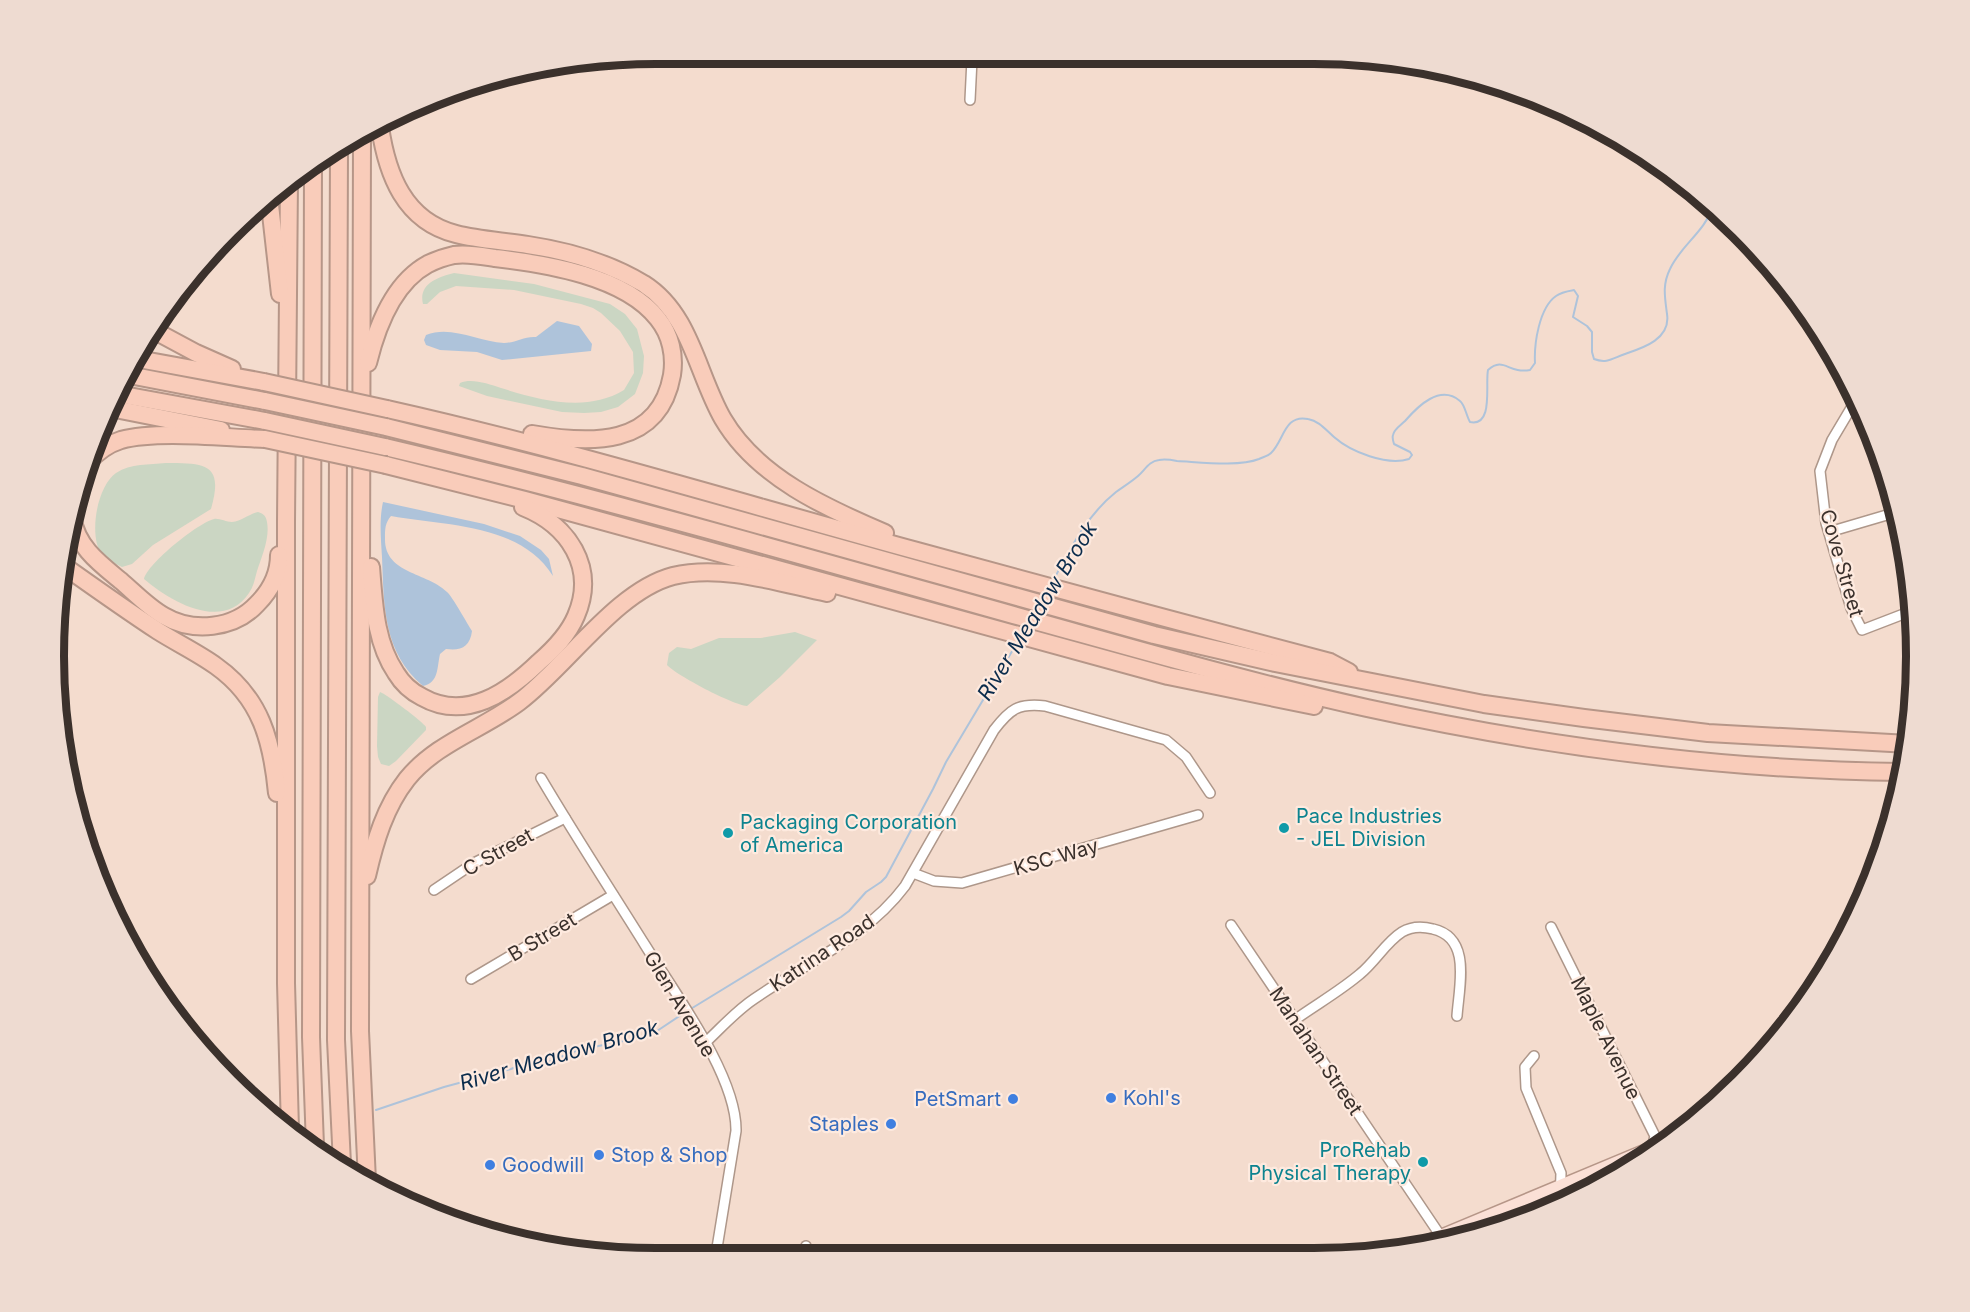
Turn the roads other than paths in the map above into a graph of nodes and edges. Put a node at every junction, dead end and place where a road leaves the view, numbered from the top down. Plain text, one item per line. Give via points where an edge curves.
1 (972, 64) edge
2 (970, 100) dead end
3 (381, 132) edge
4 (362, 143) edge
5 (339, 157) edge
6 (313, 174) edge
7 (289, 193) edge
8 (270, 208) edge
9 (160, 334) edge
10 (144, 360) edge
11 (135, 376) edge
12 (288, 376) junction
13 (264, 382) junction
14 (362, 393) junction
15 (125, 395) edge
16 (1851, 408) edge
17 (387, 409) junction
18 (118, 410) edge
19 (115, 417) edge
20 (210, 428) junction
21 (265, 440) junction
22 (102, 450) edge
23 (361, 471) junction
24 (441, 479) junction
25 (1888, 515) edge
26 (286, 522) junction
27 (1829, 532) junction
28 (77, 536) edge
29 (917, 551) junction
30 (73, 563) edge
31 (71, 571) edge
32 (126, 609) junction
33 (1904, 613) edge
34 (953, 617) junction
35 (1369, 683) junction
36 (1431, 721) junction
37 (1898, 743) edge
38 (1894, 772) edge
39 (541, 778) dead end
40 (1210, 793) dead end
41 (1198, 815) dead end
42 (565, 818) junction
43 (913, 873) junction
44 (434, 890) dead end
45 (613, 895) junction
46 (287, 906) junction
47 (1231, 925) dead end
48 (1551, 927) dead end
49 (360, 936) junction
50 (471, 980) dead end
51 (1457, 1016) dead end
52 (1296, 1019) junction
53 (706, 1041) junction
54 (1534, 1056) dead end
55 (287, 1062) junction
56 (283, 1114) edge
57 (290, 1120) edge
58 (315, 1139) edge
59 (1655, 1139) edge
60 (342, 1157) edge
61 (1616, 1165) edge
62 (366, 1172) edge
63 (1560, 1188) junction
64 (1560, 1194) edge
65 (1497, 1218) edge
66 (1439, 1234) edge
67 (717, 1248) edge

1 - 2 street
3 - 29 highway via 395,184 411,209 439,229 570,253 650,288 678,318 723,419 753,456 807,494
4 - 14 highway
5 - 60 highway via 336,1040
6 - 58 highway via 311,1037
7 - 12 highway
8 - 12 highway
9 - 13 highway
10 - 13 highway
11 - 35 highway, bridge via 386,427 552,468 1194,645
12 - 26 highway
13 - 17 highway, bridge
14 - 17 highway via 377,332 392,300 421,269 453,255 532,263 605,284 647,307 660,321 671,345 672,372 660,407 640,426 611,439 558,439
14 - 23 highway
15 - 36 highway, bridge via 386,447 1309,695
16 - 27 street, Cove Street via 1820,471
17 - 29 highway via 700,489
18 - 20 highway
19 - 20 highway
20 - 21 highway
21 - 22 highway via 133,437
21 - 24 highway, bridge
23 - 24 highway via 376,618 388,660 403,683 418,695 443,705 467,706 507,690 562,639 579,607 582,574 569,541 548,520
23 - 49 highway
24 - 34 highway
25 - 27 street
26 - 28 highway via 279,565 267,593 240,618 206,627 180,623 156,610 90,555
26 - 46 highway
27 - 33 street, Cove Street via 1851,608 1862,630
29 - 35 highway via 1330,662
30 - 32 highway
31 - 32 highway
32 - 46 highway via 226,674 258,713 274,765
34 - 36 highway via 1230,690
34 - 49 highway via 723,573 682,574 645,588 622,604 520,701 441,749 407,780 390,807 375,844
35 - 37 highway via 1584,718 1708,732
36 - 38 highway via 1555,742 1716,762
39 - 42 street, Glen Avenue
40 - 43 street, Katrina Road via 1186,757 1166,740 1045,706 1021,706 994,730
41 - 43 street, KSC Way via 962,883 934,881
42 - 44 street, C Street via 474,863
42 - 45 street, Glen Avenue
43 - 53 street, Katrina Road via 878,916 755,998
45 - 50 street, B Street
45 - 53 street, Glen Avenue
46 - 55 highway
47 - 52 street, Manahan Street
48 - 59 street, Maple Avenue
49 - 62 highway via 360,1062
51 - 52 street via 1461,969 1458,948 1438,930 1412,927 1400,933 1358,976
52 - 66 street, Manahan Street
53 - 67 street, Glen Avenue via 736,1120
54 - 63 street via 1525,1067 1526,1088 1561,1173
55 - 56 highway
55 - 57 highway
61 - 63 main road
63 - 64 street
63 - 65 main road

